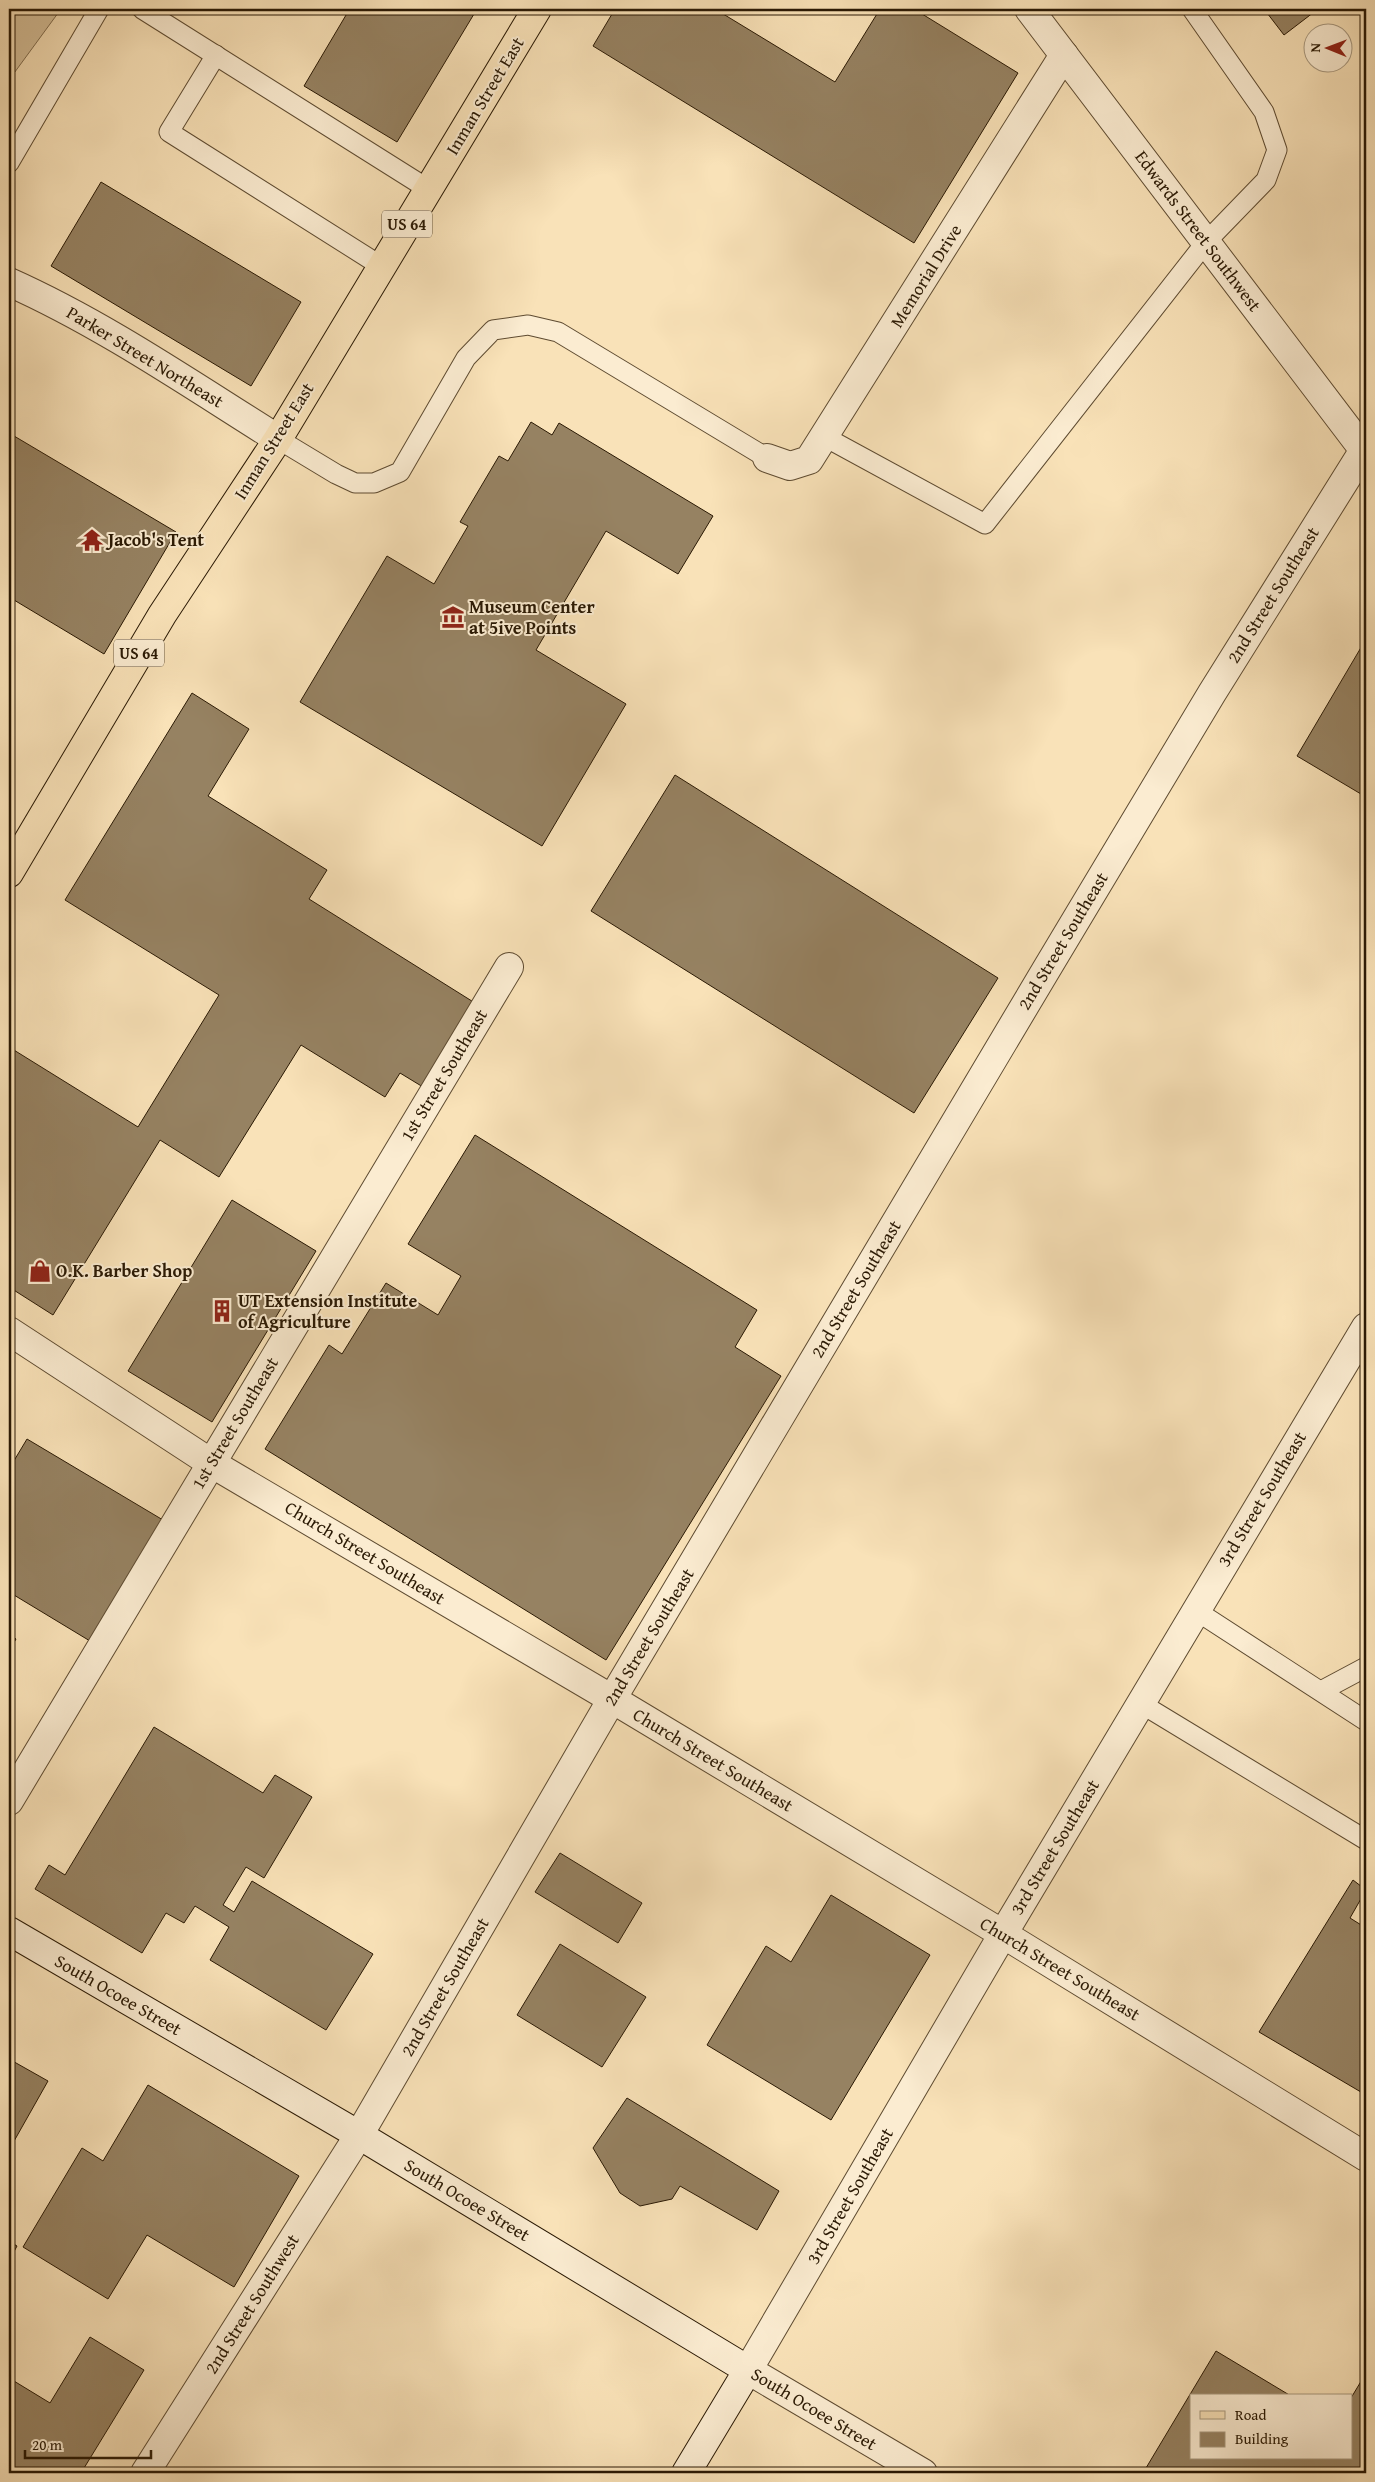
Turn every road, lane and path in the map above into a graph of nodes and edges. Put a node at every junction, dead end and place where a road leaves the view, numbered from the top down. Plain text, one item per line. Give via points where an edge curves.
1 (99, 9) edge
2 (142, 9) edge
3 (537, 9) edge
4 (1029, 9) edge
5 (1192, 9) edge
6 (216, 55) junction
7 (1064, 55) junction
8 (9, 163) edge
9 (428, 190) junction
10 (1206, 242) junction
11 (381, 266) junction
12 (9, 282) edge
13 (825, 437) junction
14 (278, 439) junction
15 (1365, 452) edge
16 (767, 458) joint
17 (9, 873) edge
18 (508, 967) dead end
19 (1366, 1326) edge
20 (9, 1331) edge
21 (211, 1463) junction
22 (1195, 1610) junction
23 (1366, 1667) edge
24 (1321, 1691) junction
25 (612, 1699) junction
26 (1140, 1703) junction
27 (1366, 1721) edge
28 (9, 1801) edge
29 (1366, 1840) edge
30 (9, 1931) edge
31 (1003, 1934) junction
32 (359, 2135) junction
33 (1366, 2157) edge
34 (748, 2370) junction
35 (145, 2473) edge
36 (686, 2473) edge
37 (923, 2473) edge

1 - 8 lane
2 - 6 lane
3 - 9 main road, Inman Street East / US 64
4 - 7 street, Edwards Street Southwest
5 - 10 lane via 1264,112 1278,150 1266,180
6 - 9 lane
6 - 11 lane via 169,132
7 - 10 street, Edwards Street Southwest
7 - 13 street, Memorial Drive
9 - 11 main road, Inman Street East / US 64
10 - 13 lane via 984,524
10 - 15 street, Edwards Street Southwest
11 - 14 main road, Inman Street East / US 64
12 - 14 street, Parker Street Northeast via 52,301 125,343
13 - 16 street, Memorial Drive via 810,460 790,466
14 - 16 lane via 355,483 374,483 400,472 466,358 493,330 528,325 558,332
14 - 17 main road, Inman Street East / US 64 via 162,616
15 - 25 street, 2nd Street Southeast via 1202,709
18 - 21 street, 1st Street Southeast
19 - 22 street, 3rd Street Southeast
20 - 21 street, Church Street Southeast
21 - 25 street, Church Street Southeast
21 - 28 street, 1st Street Southeast
22 - 24 lane
22 - 26 street, 3rd Street Southeast
23 - 24 lane
24 - 27 lane
25 - 31 street, Church Street Southeast
25 - 32 street, 2nd Street Southeast
26 - 29 lane
26 - 31 street, 3rd Street Southeast
30 - 32 street, South Ocoee Street
31 - 33 street, Church Street Southeast
31 - 34 street, 3rd Street Southeast
32 - 34 street, South Ocoee Street
32 - 35 street, 2nd Street Southwest
34 - 36 street, 3rd Street Southeast
34 - 37 street, South Ocoee Street

